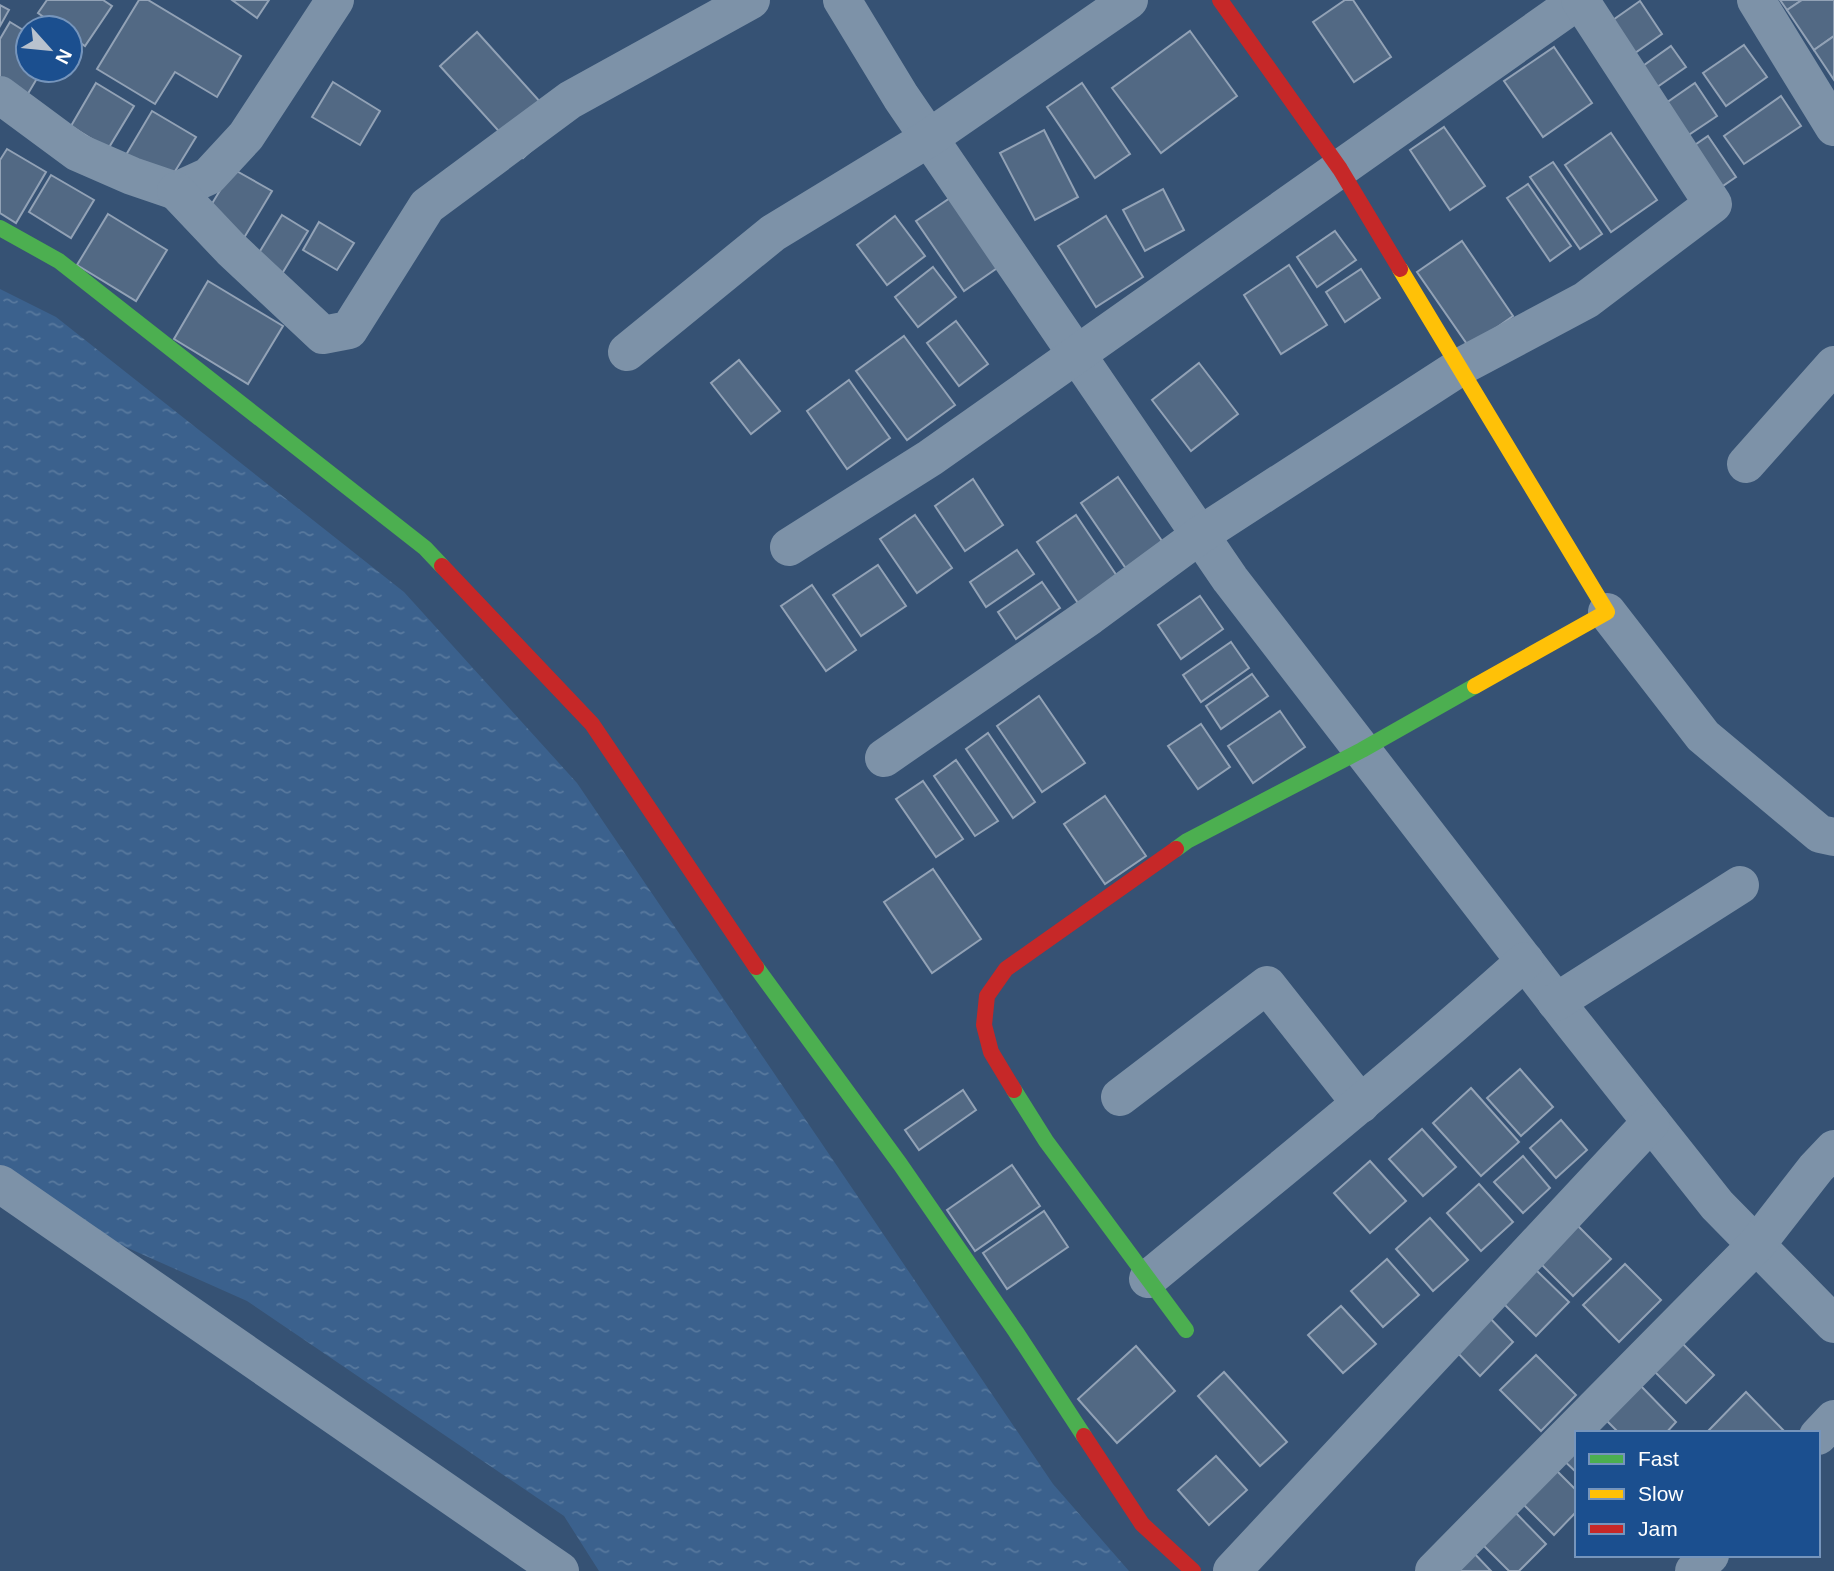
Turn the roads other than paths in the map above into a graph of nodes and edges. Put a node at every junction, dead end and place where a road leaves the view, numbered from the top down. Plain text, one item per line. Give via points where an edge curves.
1 (335, 0) edge
2 (751, 0) edge
3 (842, 0) edge
4 (1129, 0) edge
5 (1220, 0) edge
6 (1580, 0) edge
7 (1756, 0) edge
8 (0, 95) edge
9 (1834, 127) edge
10 (929, 138) junction
11 (1340, 169) junction
12 (177, 191) junction
13 (0, 228) edge
14 (626, 352) dead end
15 (1077, 355) junction
16 (1834, 365) edge
17 (1460, 367) junction
18 (1746, 464) dead end
19 (1200, 535) junction
20 (789, 547) dead end
21 (1607, 612) junction
22 (1362, 750) junction
23 (884, 758) dead end
24 (1834, 837) edge
25 (1740, 885) dead end
26 (1525, 961) junction
27 (1556, 1002) junction
28 (1120, 1097) dead end
29 (1361, 1104) junction
30 (1651, 1122) junction
31 (1834, 1149) edge
32 (0, 1184) edge
33 (1756, 1245) junction
34 (1148, 1279) junction
35 (1834, 1324) edge
36 (1186, 1330) dead end
37 (1834, 1419) edge
38 (1820, 1434) edge
39 (1708, 1557) edge
40 (560, 1571) edge
41 (1193, 1571) edge
42 (1232, 1571) edge
43 (1434, 1571) edge
44 (1694, 1571) edge

1 - 12 street via 246,136 209,176
2 - 12 street via 570,100 427,206 349,330 323,335
3 - 10 street
4 - 10 street
5 - 11 street
6 - 11 street
6 - 17 street via 1713,204 1586,300
7 - 9 street
8 - 12 street via 77,152
10 - 14 street via 773,233
10 - 15 street
11 - 15 street
11 - 17 street
13 - 41 street via 59,261 425,548 592,724 755,966 1016,1332 1142,1524
15 - 19 street
15 - 20 street via 930,458
16 - 18 street
17 - 19 street
17 - 21 street
19 - 22 street
19 - 23 street
21 - 22 street
21 - 24 street via 1703,736 1820,834
22 - 26 street
22 - 34 street via 1187,841 1006,969 987,996 984,1025 991,1052 1046,1141
25 - 27 street
26 - 27 street
26 - 29 street
27 - 30 street
28 - 29 street via 1267,985
29 - 34 street
30 - 33 street via 1717,1205
30 - 42 street
31 - 33 street
32 - 40 street
33 - 35 street
33 - 43 street
34 - 36 street
37 - 38 street
39 - 44 street

